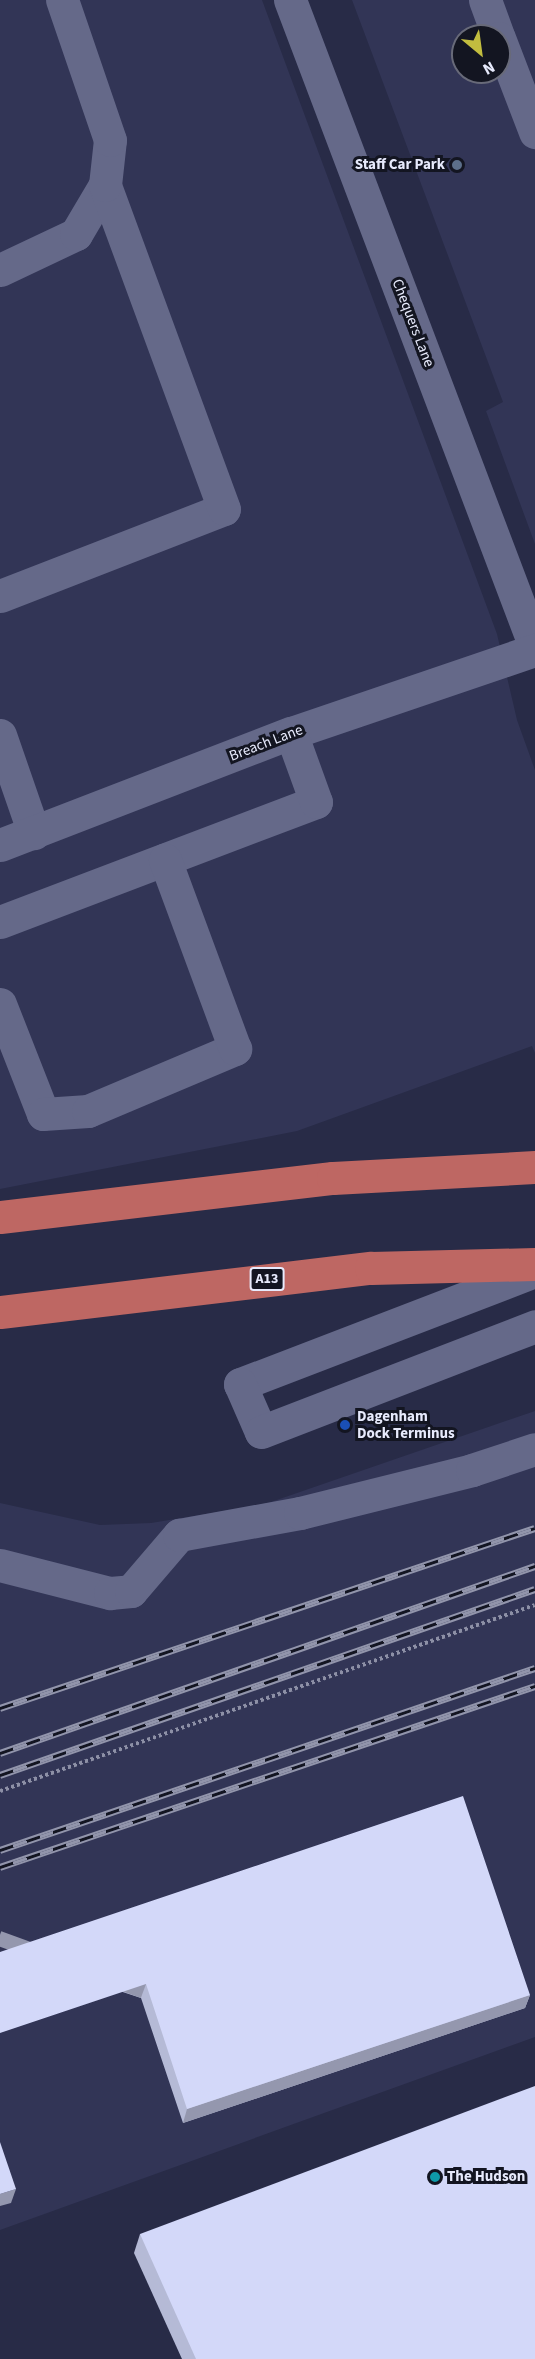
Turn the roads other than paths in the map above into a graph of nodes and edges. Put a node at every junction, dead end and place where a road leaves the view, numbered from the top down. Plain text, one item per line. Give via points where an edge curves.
1 (62, 0) edge
2 (290, 0) edge
3 (485, 0) edge
4 (494, 24) edge
5 (511, 69) edge
6 (535, 132) edge
7 (105, 185) junction
8 (0, 270) edge
9 (0, 596) edge
10 (535, 648) edge
11 (291, 733) junction
12 (0, 735) edge
13 (34, 833) junction
14 (0, 845) edge
15 (165, 860) junction
16 (0, 922) edge
17 (0, 1004) edge
18 (535, 1167) edge
19 (0, 1217) edge
20 (535, 1264) edge
21 (535, 1271) edge
22 (0, 1312) edge
23 (535, 1326) edge
24 (535, 1449) edge
25 (0, 1565) edge

1 - 7 street via 110,140
2 - 10 street, Chequers Lane
3 - 4 street
5 - 6 street
7 - 8 street via 76,234
7 - 9 street via 224,509
10 - 11 street, Breach Lane
11 - 13 street, Breach Lane
11 - 15 street via 316,802
12 - 13 street
13 - 14 street, Breach Lane
15 - 16 street
15 - 17 street via 235,1049 87,1111 43,1114
18 - 19 highway via 333,1178
20 - 22 highway, A13 via 371,1268
21 - 23 street via 240,1384 261,1432
24 - 25 street via 300,1513 179,1535 130,1591 110,1593

